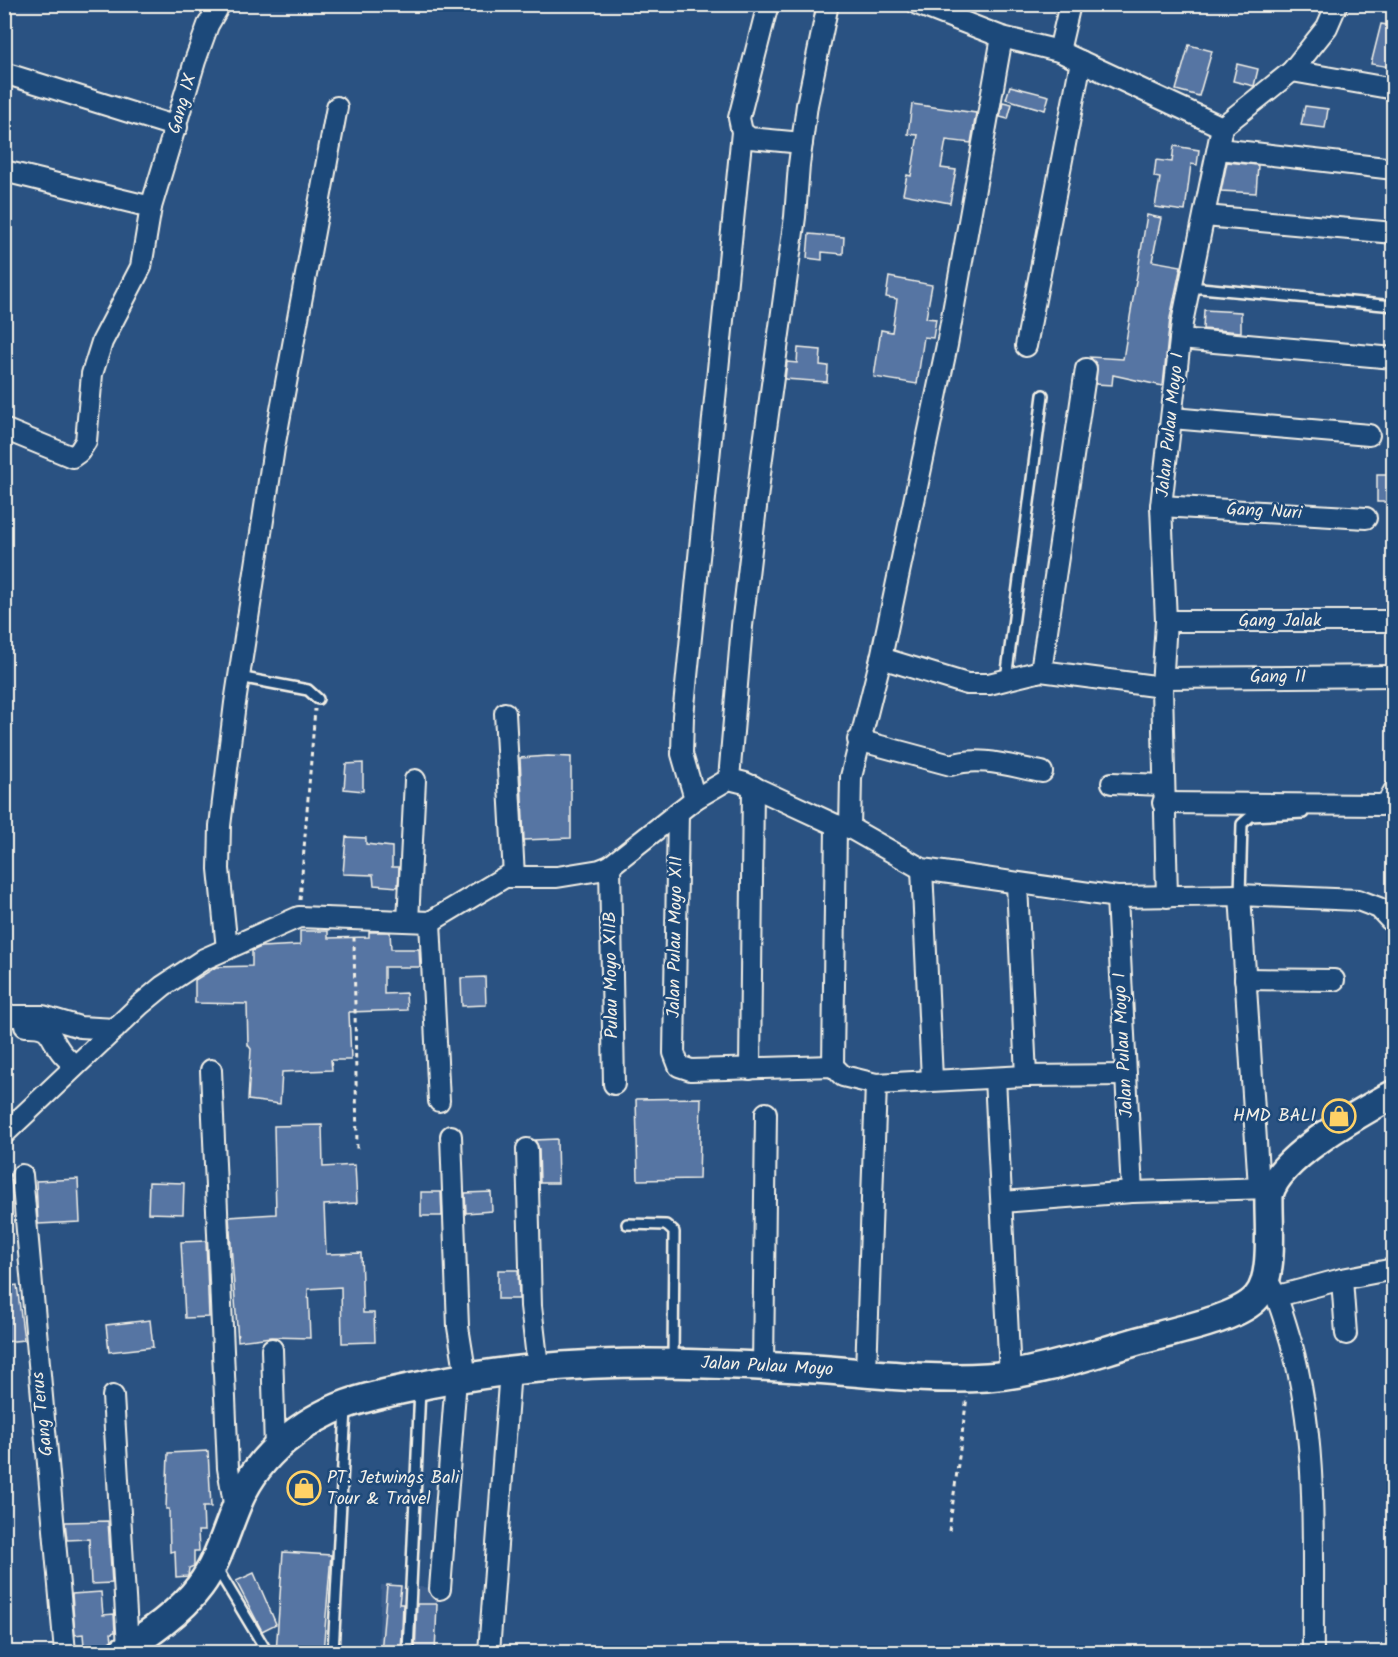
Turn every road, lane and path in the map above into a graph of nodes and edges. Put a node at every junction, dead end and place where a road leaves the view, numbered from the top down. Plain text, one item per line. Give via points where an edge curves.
1 (220, 4) edge
2 (768, 4) edge
3 (828, 4) edge
4 (917, 4) edge
5 (1070, 4) edge
6 (1337, 4) edge
7 (955, 12) edge
8 (1002, 37) junction
9 (1059, 51) junction
10 (1081, 61) junction
11 (1292, 70) junction
12 (4, 73) edge
13 (1394, 89) edge
14 (337, 107) dead end
15 (177, 127) junction
16 (1222, 127) junction
17 (742, 132) junction
18 (802, 143) junction
19 (1219, 149) junction
20 (1394, 169) edge
21 (4, 171) edge
22 (149, 207) junction
23 (1205, 216) junction
24 (1394, 233) edge
25 (1190, 287) junction
26 (1394, 306) edge
27 (1180, 339) junction
28 (1026, 346) dead end
29 (1394, 357) edge
30 (1086, 369) dead end
31 (1043, 394) dead end
32 (1172, 418) junction
33 (4, 429) edge
34 (1370, 435) dead end
35 (1161, 506) junction
36 (1366, 518) dead end
37 (1166, 621) junction
38 (1394, 621) edge
39 (881, 658) junction
40 (1041, 671) junction
41 (1394, 676) edge
42 (239, 677) junction
43 (1006, 679) junction
44 (1162, 682) junction
45 (318, 699) joint
46 (505, 713) dead end
47 (858, 740) junction
48 (1042, 772) dead end
49 (729, 779) junction
50 (415, 780) dead end
51 (1112, 783) dead end
52 (753, 786) junction
53 (1394, 791) edge
54 (1163, 794) junction
55 (695, 800) junction
56 (1394, 810) edge
57 (678, 812) junction
58 (847, 820) junction
59 (610, 866) junction
60 (513, 868) junction
61 (922, 869) junction
62 (1017, 884) junction
63 (1240, 895) junction
64 (1117, 897) junction
65 (1167, 897) junction
66 (299, 917) junction
67 (354, 917) junction
68 (408, 921) junction
69 (430, 922) junction
70 (1394, 924) edge
71 (227, 949) junction
72 (1245, 979) junction
73 (1334, 980) dead end
74 (4, 1016) edge
75 (4, 1026) edge
76 (98, 1028) junction
77 (69, 1060) junction
78 (833, 1066) junction
79 (750, 1069) junction
80 (211, 1070) dead end
81 (1126, 1075) junction
82 (1026, 1076) junction
83 (995, 1078) junction
84 (932, 1080) junction
85 (614, 1084) dead end
86 (876, 1084) junction
87 (1394, 1094) edge
88 (440, 1101) dead end
89 (766, 1113) dead end
90 (4, 1134) edge
91 (451, 1136) dead end
92 (357, 1149) dead end
93 (527, 1149) dead end
94 (22, 1175) dead end
95 (1265, 1187) junction
96 (1132, 1192) junction
97 (1003, 1202) junction
98 (627, 1224) dead end
99 (1394, 1269) edge
100 (1342, 1278) junction
101 (1272, 1287) junction
102 (1346, 1334) dead end
103 (272, 1349) dead end
104 (673, 1362) junction
105 (763, 1366) junction
106 (538, 1367) junction
107 (510, 1370) junction
108 (866, 1372) junction
109 (1010, 1375) junction
110 (461, 1378) junction
111 (969, 1378) junction
112 (420, 1386) junction
113 (113, 1396) dead end
114 (347, 1404) junction
115 (275, 1449) junction
116 (235, 1509) junction
117 (949, 1532) dead end
118 (213, 1562) junction
119 (440, 1589) dead end
120 (125, 1650) edge
121 (65, 1653) edge
122 (267, 1653) edge
123 (333, 1653) edge
124 (408, 1653) edge
125 (489, 1653) edge
126 (1313, 1653) edge

1 - 15 street, Gang IX via 201,41
2 - 17 street via 739,118
3 - 18 street
4 - 7 street
5 - 9 street
6 - 11 street via 1327,27
7 - 8 street
8 - 9 street
8 - 39 street via 947,345
9 - 10 street
10 - 16 street
10 - 28 street
11 - 13 street
11 - 16 street
12 - 15 street
14 - 42 street via 274,448
15 - 22 street, Gang IX
16 - 19 street, Jalan Pulau Moyo I
17 - 18 street via 750,138
17 - 55 street via 683,716 682,754
18 - 49 street via 757,500
19 - 20 street
19 - 23 street, Jalan Pulau Moyo I
21 - 22 street
22 - 33 street, Gang IX via 141,267 105,335 92,374 86,441 79,452 65,456
23 - 24 street
23 - 25 street, Jalan Pulau Moyo I
25 - 26 lane
25 - 27 street, Jalan Pulau Moyo I
27 - 29 street
27 - 32 street, Jalan Pulau Moyo I
30 - 40 street
31 - 43 lane
32 - 34 street
32 - 35 street, Jalan Pulau Moyo I
35 - 36 street, Gang Nuri
35 - 37 street, Jalan Pulau Moyo I
37 - 38 street, Gang Jalak
37 - 44 street, Jalan Pulau Moyo I
39 - 43 street via 967,684
39 - 47 street
40 - 43 street
40 - 44 street, Gang II
41 - 44 street, Gang II
42 - 45 lane via 308,690
42 - 71 street via 220,826 219,869
44 - 54 street, Jalan Pulau Moyo I
45 - 66 path
46 - 60 street
47 - 48 street via 951,765 980,760
47 - 58 street
49 - 52 street
49 - 55 street
50 - 68 street
51 - 54 street
52 - 58 street
52 - 79 street
53 - 54 street via 1388,802 1381,805
54 - 65 street, Jalan Pulau Moyo I
55 - 57 street
56 - 63 lane via 1251,816 1242,824
57 - 59 street
57 - 79 street, Jalan Pulau Moyo XII via 675,1061 691,1071
58 - 61 street
58 - 78 street
59 - 60 street via 590,874 557,877
59 - 85 street, Pulau Moyo XIIB
60 - 69 street via 505,877
61 - 62 street
61 - 84 street
62 - 64 street
62 - 82 street
63 - 65 street
63 - 70 street via 1358,900 1380,908
63 - 72 street
64 - 65 street
64 - 81 street, Jalan Pulau Moyo I
66 - 67 street
66 - 71 street
67 - 68 street
67 - 92 path
68 - 69 street
69 - 88 street
71 - 76 street
72 - 73 street
72 - 95 street
74 - 76 street via 43,1016
75 - 77 street via 46,1030
76 - 77 street
77 - 90 street
78 - 79 street
78 - 86 street via 843,1076
80 - 116 street via 228,1468
81 - 82 street
81 - 96 street, Jalan Pulau Moyo I
82 - 83 street
83 - 84 street
83 - 97 street
84 - 86 street
86 - 108 street
87 - 95 street via 1309,1147
89 - 105 street
91 - 110 street
93 - 106 street via 531,1306
94 - 121 street, Gang Terus
95 - 96 street
95 - 101 street
96 - 97 street
97 - 109 street
98 - 104 lane via 666,1225 674,1232
99 - 100 street
100 - 101 street
100 - 102 street
101 - 109 street, Jalan Pulau Moyo via 1222,1316
101 - 126 street via 1300,1377 1307,1416 1312,1468
103 - 115 street
104 - 105 street, Jalan Pulau Moyo
104 - 106 street, Jalan Pulau Moyo
105 - 108 street, Jalan Pulau Moyo
106 - 107 street, Jalan Pulau Moyo
107 - 110 street, Jalan Pulau Moyo
107 - 125 street
108 - 111 street, Jalan Pulau Moyo
109 - 111 street, Jalan Pulau Moyo
110 - 112 street, Jalan Pulau Moyo
110 - 119 street
111 - 117 path
112 - 114 street, Jalan Pulau Moyo
112 - 124 lane
113 - 120 street
114 - 115 street, Jalan Pulau Moyo via 322,1415
114 - 123 lane
115 - 116 street, Jalan Pulau Moyo via 251,1477
116 - 118 street, Jalan Pulau Moyo
118 - 120 street, Jalan Pulau Moyo via 192,1595
118 - 122 lane

